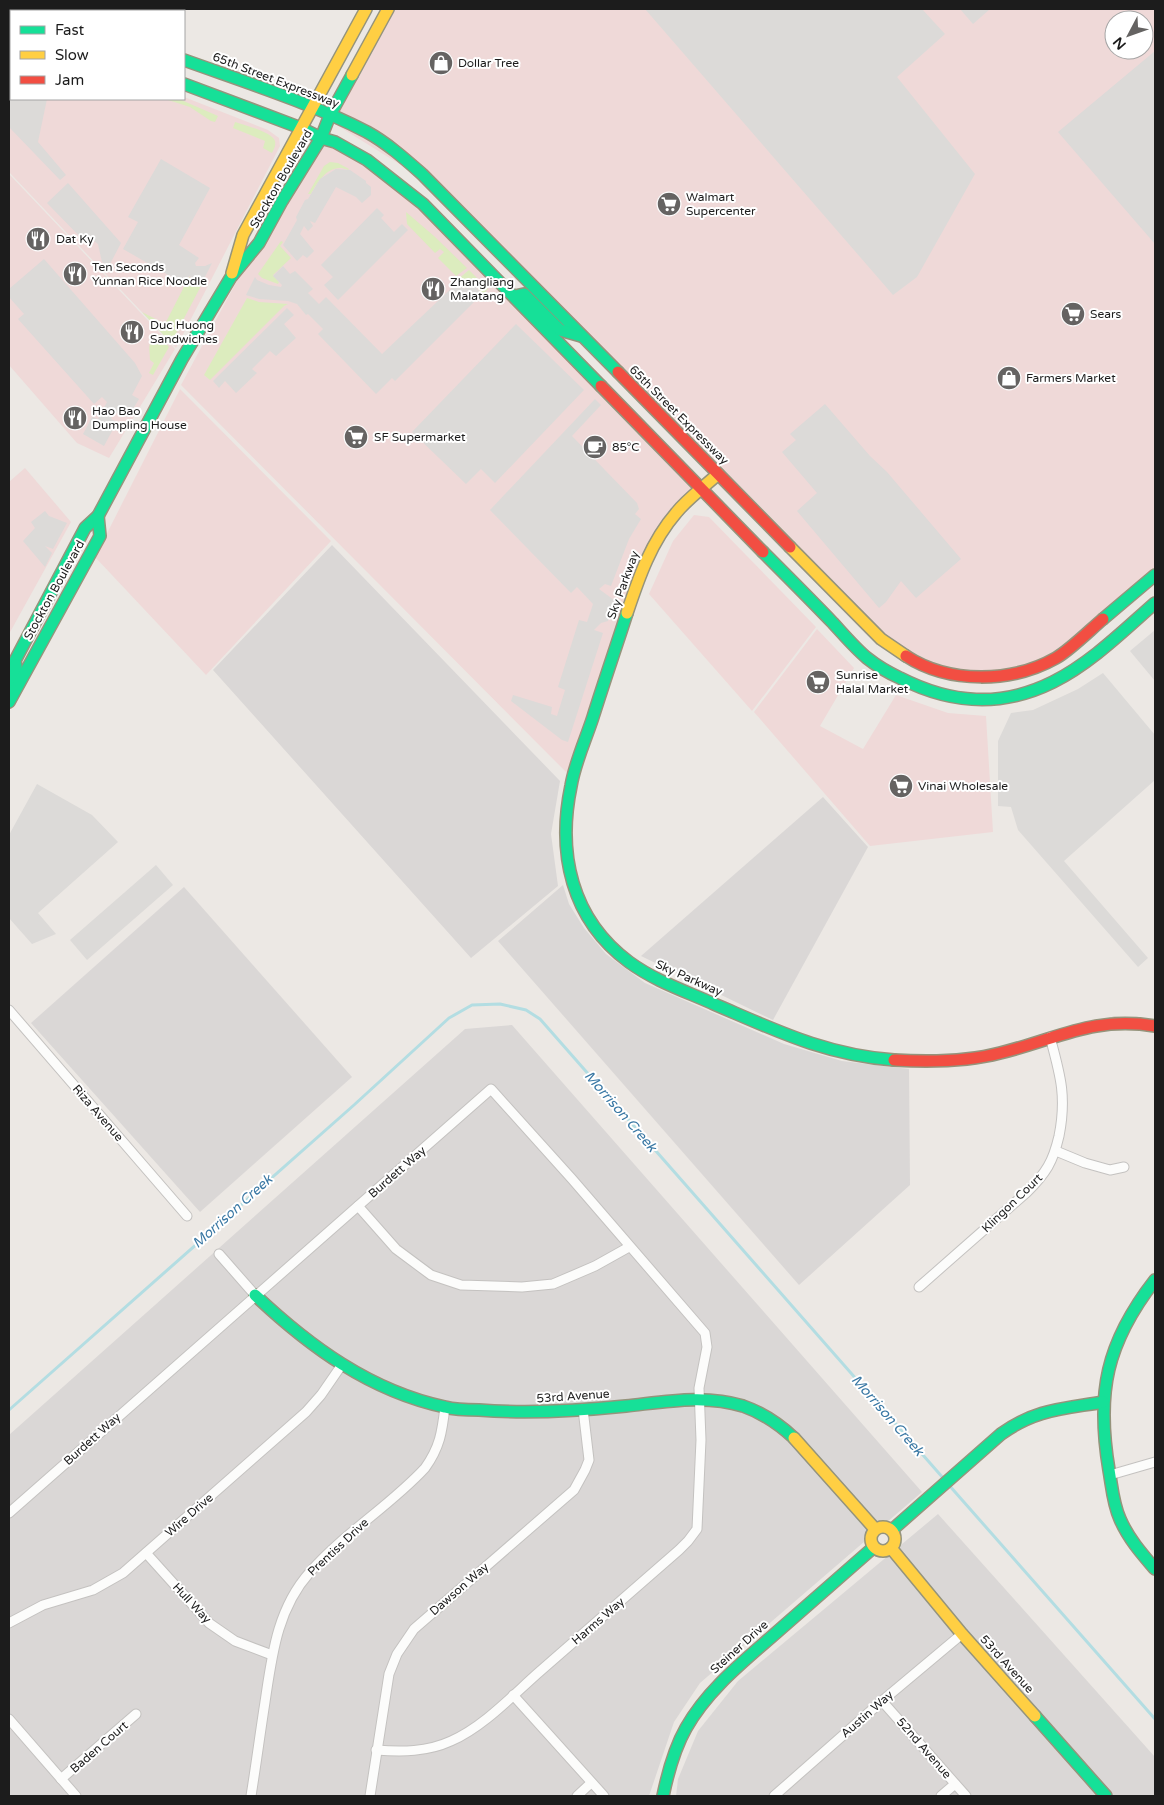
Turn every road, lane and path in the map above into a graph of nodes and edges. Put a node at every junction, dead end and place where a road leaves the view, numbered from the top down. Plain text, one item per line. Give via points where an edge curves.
1 (366, 9) edge
2 (388, 9) edge
3 (186, 61) edge
4 (185, 84) edge
5 (313, 107) junction
6 (330, 115) junction
7 (301, 128) junction
8 (321, 138) junction
9 (448, 229) junction
10 (518, 272) junction
11 (231, 277) junction
12 (515, 296) junction
13 (582, 337) junction
14 (718, 474) junction
15 (702, 490) junction
16 (98, 516) junction
17 (1155, 575) edge
18 (1155, 603) edge
19 (13, 656) edge
20 (9, 672) edge
21 (9, 685) edge
22 (9, 702) edge
23 (9, 1010) edge
24 (1155, 1026) edge
25 (1050, 1037) junction
26 (1056, 1151) junction
27 (1124, 1167) dead end
28 (358, 1206) junction
29 (187, 1216) dead end
30 (629, 1247) junction
31 (219, 1254) dead end
32 (1155, 1280) edge
33 (919, 1287) dead end
34 (255, 1295) junction
35 (341, 1366) junction
36 (700, 1399) junction
37 (1103, 1402) junction
38 (445, 1407) junction
39 (583, 1410) junction
40 (1155, 1462) edge
41 (1110, 1475) junction
42 (9, 1513) edge
43 (875, 1529) junction
44 (892, 1530) junction
45 (874, 1547) junction
46 (891, 1548) junction
47 (146, 1553) junction
48 (1155, 1569) edge
49 (10, 1621) edge
50 (962, 1634) junction
51 (272, 1655) junction
52 (513, 1695) junction
53 (882, 1701) junction
54 (136, 1714) dead end
55 (9, 1719) edge
56 (376, 1750) junction
57 (62, 1780) junction
58 (592, 1783) junction
59 (955, 1784) junction
60 (76, 1796) edge
61 (251, 1796) edge
62 (370, 1796) edge
63 (577, 1796) edge
64 (604, 1796) edge
65 (663, 1796) edge
66 (774, 1796) edge
67 (941, 1796) edge
68 (966, 1796) edge
69 (1106, 1796) edge

1 - 5 main road, Stockton Boulevard
2 - 6 main road, Stockton Boulevard
3 - 5 main road, 65th Street Expressway
4 - 7 main road
5 - 6 main road, 65th Street Expressway
5 - 7 main road, Stockton Boulevard
6 - 8 main road, Stockton Boulevard
6 - 10 main road, 65th Street Expressway via 368,133 402,156
7 - 8 main road
7 - 11 main road, Stockton Boulevard via 243,235
8 - 9 main road via 367,160 423,204
8 - 11 main road, Stockton Boulevard via 259,243
9 - 10 main road via 469,240 504,276 510,279
9 - 12 main road
10 - 13 main road, 65th Street Expressway
11 - 16 main road, Stockton Boulevard via 182,359
12 - 13 main road via 524,294 560,330
12 - 15 main road
13 - 14 main road, 65th Street Expressway
14 - 15 main road, Sky Parkway
14 - 17 main road, 65th Street Expressway via 881,639 914,661 945,673 976,678 1004,676 1057,658
15 - 18 main road via 868,659 900,680 933,694 957,699 993,700 1052,683 1091,657
15 - 25 main road, Sky Parkway via 666,525 641,571 571,784 565,819 565,846 570,871 587,915 622,957 650,976 765,1027 843,1053 895,1059 951,1060 1004,1052
16 - 19 main road, Stockton Boulevard via 86,528
16 - 22 main road, Stockton Boulevard via 100,536
19 - 20 main road, Stockton Boulevard
19 - 21 main road via 16,672
23 - 29 street, Riza Avenue
24 - 25 main road, Sky Parkway via 1124,1022 1095,1024
25 - 26 street, Klingon Court via 1064,1099
26 - 27 street via 1104,1169
26 - 33 street, Klingon Court via 1036,1183
28 - 30 street via 396,1249 431,1275 461,1285 522,1287 553,1284
28 - 30 street, Burdett Way via 491,1089
28 - 34 street, Burdett Way
30 - 36 street, Burdett Way via 704,1333 707,1347
31 - 34 street
32 - 37 main road via 1128,1318 1119,1338
34 - 35 main road, 53rd Avenue via 298,1335
34 - 42 street, Burdett Way
35 - 38 main road, 53rd Avenue via 379,1385
35 - 47 street, Wire Drive via 306,1412
36 - 39 main road, 53rd Avenue
36 - 43 main road, 53rd Avenue via 749,1408 781,1427
36 - 52 street, Harms Way via 694,1534
37 - 41 main road via 1102,1431
37 - 44 main road via 1047,1410 1020,1420
38 - 39 main road, 53rd Avenue via 524,1413
38 - 51 street, Prentiss Drive via 441,1439 432,1459 418,1476 305,1578 282,1617
39 - 56 street, Dawson Way via 589,1460 580,1480 566,1498 414,1629 397,1654 389,1674
40 - 41 street
41 - 48 main road via 1116,1509
43 - 44 main road via 884,1527
43 - 45 main road via 871,1534
44 - 46 main road via 895,1536
45 - 46 main road via 879,1550
45 - 65 main road, Steiner Drive via 709,1694 684,1729 669,1767
46 - 50 main road, 53rd Avenue
47 - 49 street, Wire Drive via 103,1586 43,1605
47 - 51 street, Hull Way via 209,1623 235,1641
50 - 53 street, Austin Way
50 - 69 main road, 53rd Avenue
51 - 61 street, Prentiss Drive
52 - 56 street, Harms Way via 474,1728 450,1741 408,1752
52 - 58 street
53 - 59 street, 52nd Avenue
53 - 66 street, Austin Way
54 - 57 street, Baden Court
55 - 57 street
56 - 62 street, Dawson Way
57 - 60 street
58 - 63 street
58 - 64 street
59 - 67 street
59 - 68 street, 52nd Avenue

